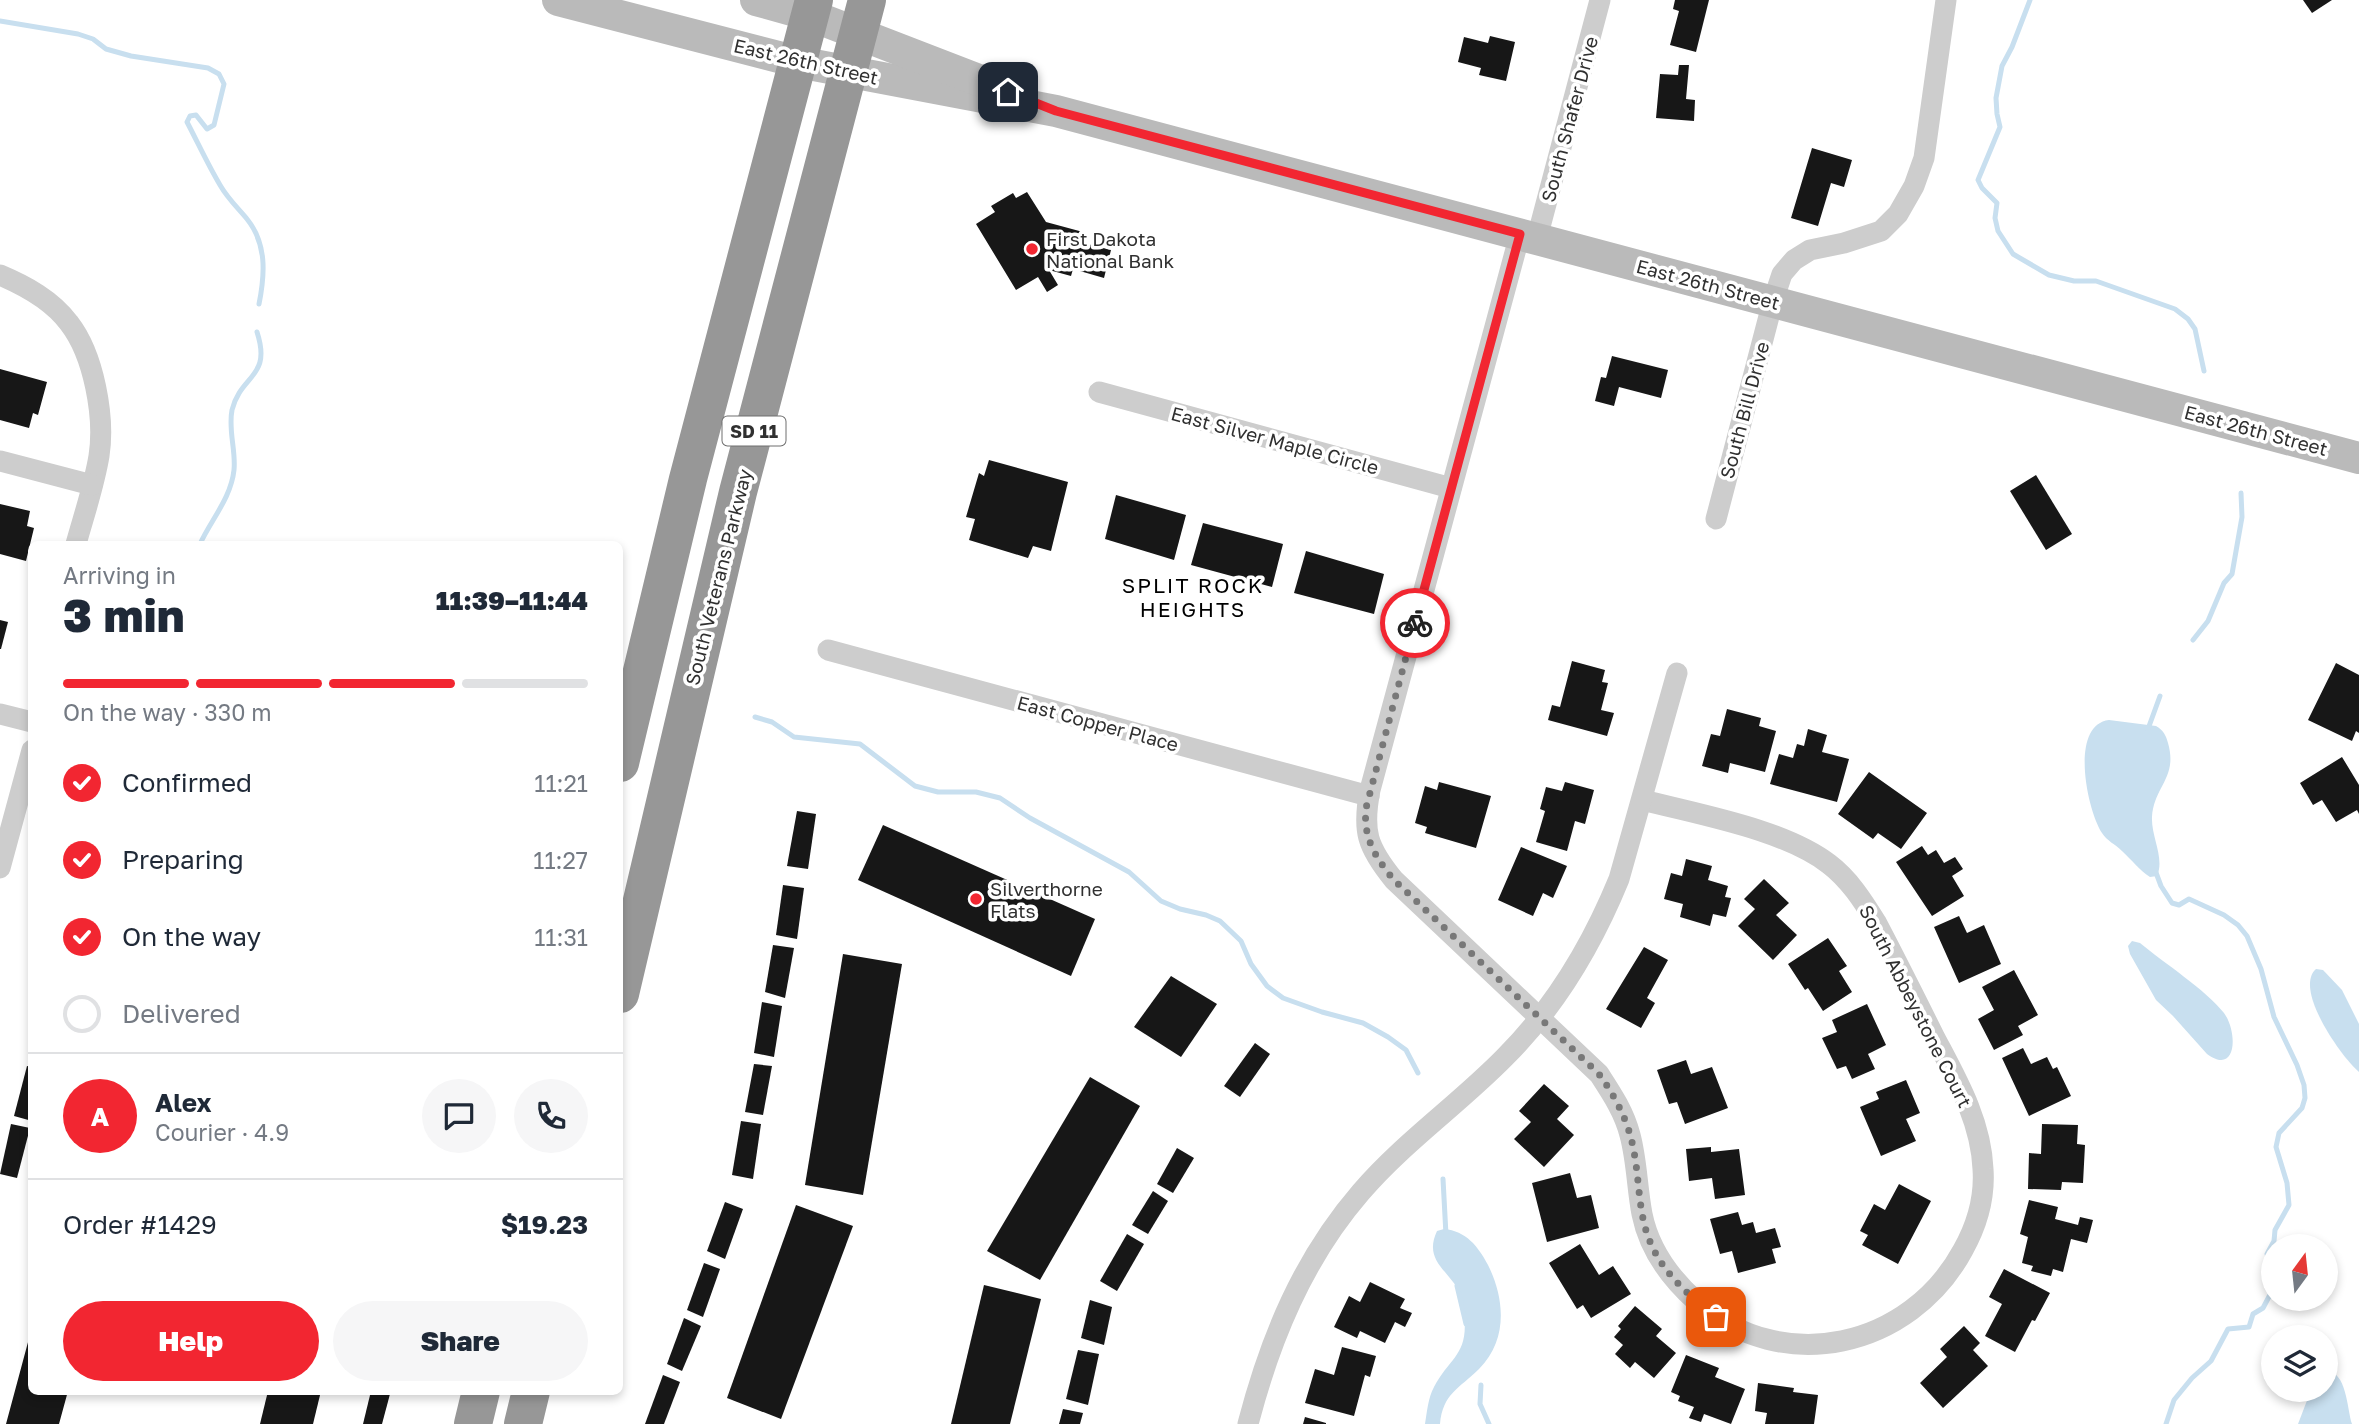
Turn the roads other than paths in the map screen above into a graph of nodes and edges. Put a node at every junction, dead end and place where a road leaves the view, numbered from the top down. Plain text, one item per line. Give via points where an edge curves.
1 (558, 0) edge
2 (756, 0) edge
3 (1600, 0) edge
4 (1945, 0) edge
5 (812, 7) edge
6 (863, 17) edge
7 (798, 62) junction
8 (848, 72) junction
9 (1056, 111) junction
10 (1529, 236) junction
11 (0, 275) edge
12 (1773, 301) junction
13 (1099, 393) dead end
14 (2359, 458) edge
15 (0, 461) edge
16 (92, 485) junction
17 (1451, 488) junction
18 (1716, 519) dead end
19 (77, 541) edge
20 (828, 650) dead end
21 (1677, 673) dead end
22 (0, 714) edge
23 (28, 721) edge
24 (623, 750) edge
25 (28, 765) edge
26 (1368, 796) junction
27 (1643, 800) junction
28 (0, 869) edge
29 (623, 981) edge
30 (1540, 1018) junction
31 (480, 1395) edge
32 (530, 1395) edge
33 (473, 1424) edge
34 (523, 1424) edge
35 (1248, 1424) edge

1 - 7 main road, East 26th Street
2 - 5 main road, East 26th Street
3 - 10 street, South Shafer Drive
4 - 12 street, South Bill Drive via 1924,158 1898,214 1881,231 1810,250 1794,260 1782,274
5 - 6 main road, East 26th Street
5 - 7 highway, SD 11
6 - 8 highway, South Veterans Parkway / SD 11
6 - 9 main road, East 26th Street
7 - 8 main road, East 26th Street
7 - 24 highway, SD 11 via 688,479
8 - 9 main road, East 26th Street
8 - 29 highway, South Veterans Parkway / SD 11 via 732,519
9 - 10 main road, East 26th Street
10 - 12 main road, East 26th Street
10 - 17 street, South Shafer Drive
11 - 16 street via 50,303 71,325 83,350 100,406 99,459
12 - 14 main road, East 26th Street
12 - 18 street, South Bill Drive
13 - 17 street, East Silver Maple Circle
15 - 16 street
16 - 19 street
17 - 26 street, South Shafer Drive
20 - 26 street, East Copper Place
21 - 27 street
22 - 23 street
25 - 28 street
26 - 30 street, South Abbeystone Court via 1367,836 1394,880
27 - 30 street via 1607,908 1578,964
27 - 30 street, South Abbeystone Court via 1789,841 1831,865 1863,900 1961,1089 1976,1127 1982,1150 1983,1195 1958,1259 1912,1311 1875,1332 1806,1345 1757,1337 1735,1328 1697,1302 1659,1259 1646,1231 1634,1151 1622,1112 1599,1074
30 - 35 street via 1498,1064 1384,1167 1340,1218 1288,1306
31 - 33 highway
32 - 34 highway

